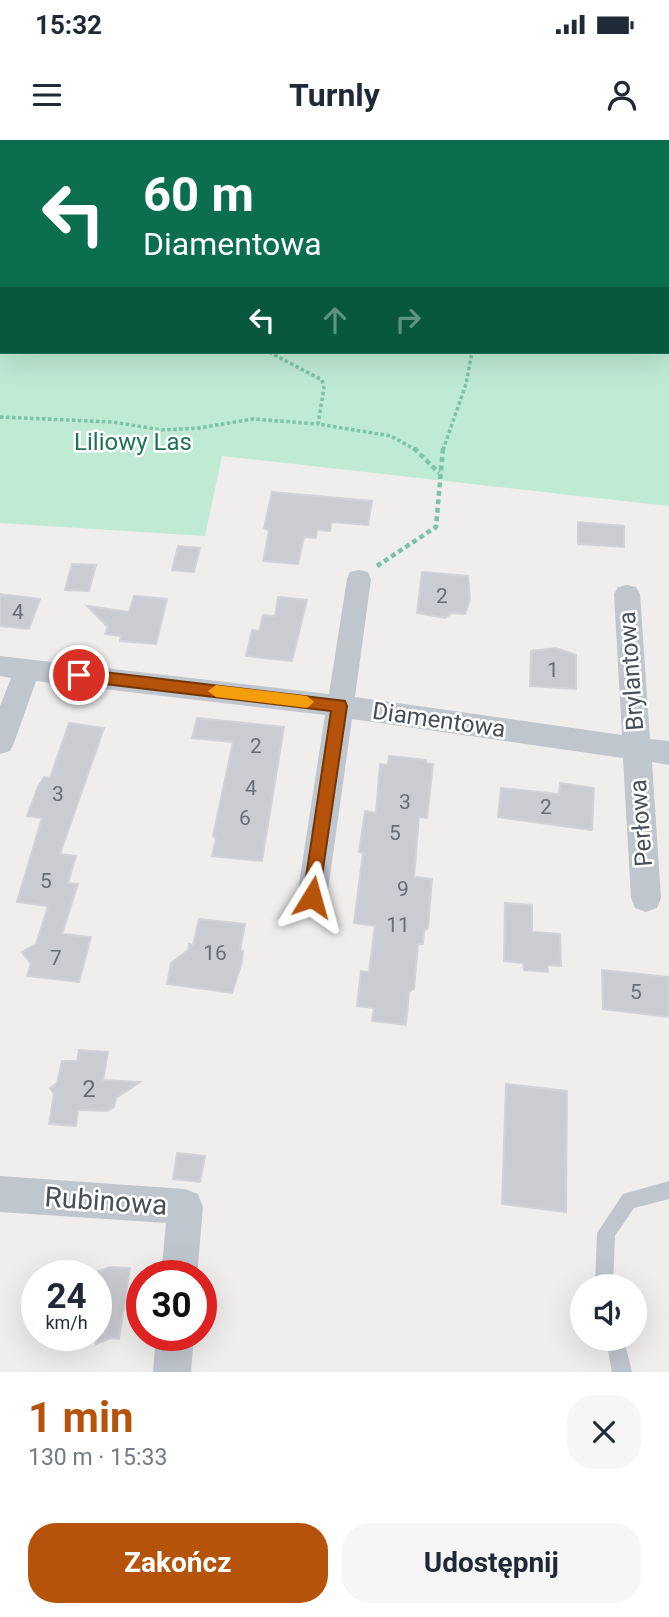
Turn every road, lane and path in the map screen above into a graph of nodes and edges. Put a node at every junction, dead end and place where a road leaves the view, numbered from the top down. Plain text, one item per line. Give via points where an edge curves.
1 (273, 354) edge
2 (471, 354) edge
3 (0, 417) edge
4 (318, 425) junction
5 (439, 473) junction
6 (359, 579) joint
7 (627, 594) dead end
8 (13, 668) edge
9 (339, 706) junction
10 (0, 743) edge
11 (636, 748) junction
12 (669, 753) edge
13 (312, 897) dead end
14 (646, 898) dead end
15 (669, 1190) edge
16 (0, 1194) edge
17 (180, 1260) edge
18 (604, 1274) edge
19 (174, 1351) edge
20 (618, 1351) edge
21 (172, 1372) edge
22 (622, 1372) edge

1 - 4 path via 322,380
2 - 5 path via 471,370 446,436
3 - 4 path via 113,422 162,430 200,429 253,419
4 - 5 path via 402,440
5 - 6 path via 436,527
6 - 9 street
7 - 11 street, Brylantowa
8 - 9 street, Diamentowa
8 - 10 street
9 - 11 street, Diamentowa
9 - 13 street
11 - 12 street, Diamentowa
11 - 14 street, Perłowa
15 - 18 lane via 629,1200 606,1233
16 - 17 street, Rubinowa via 184,1207
19 - 21 street
20 - 22 lane

